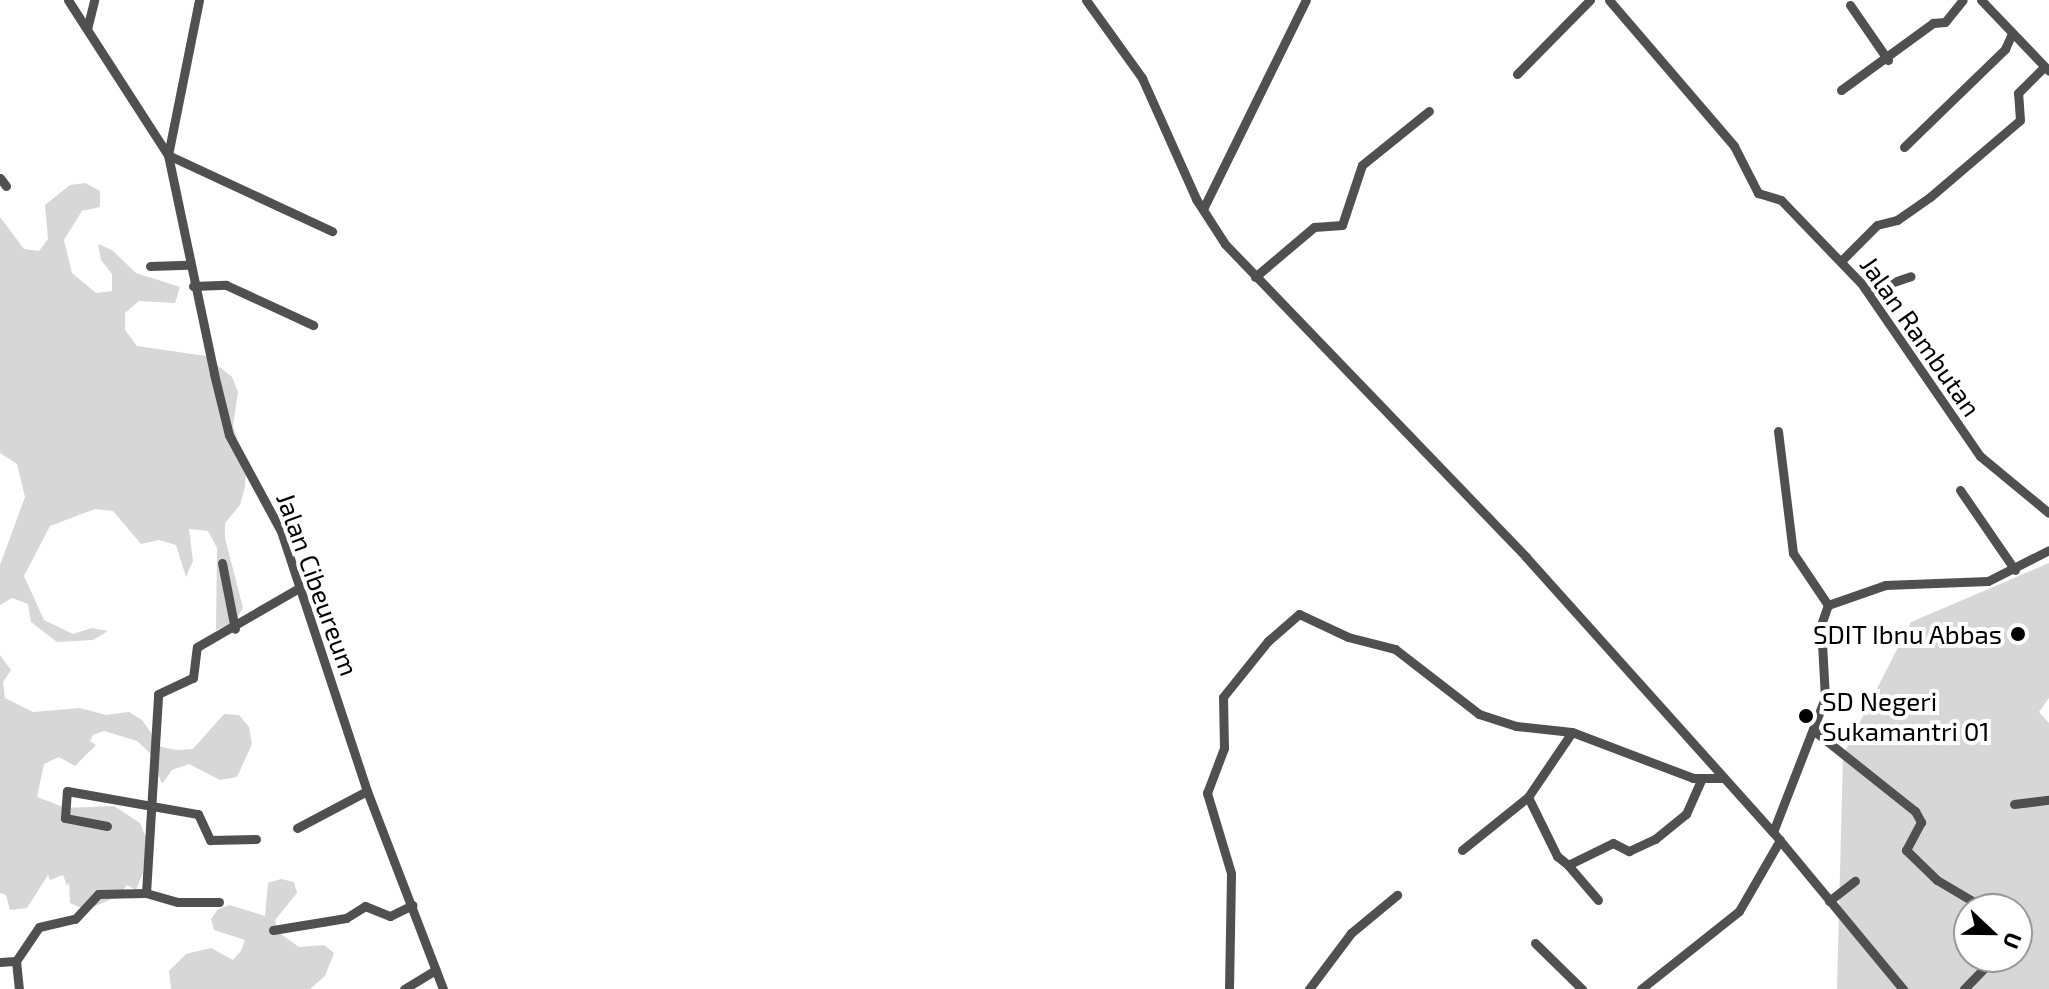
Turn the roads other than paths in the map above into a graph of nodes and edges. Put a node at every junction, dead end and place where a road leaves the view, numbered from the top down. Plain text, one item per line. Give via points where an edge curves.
1 (68, 0) edge
2 (94, 0) edge
3 (199, 0) edge
4 (1086, 0) edge
5 (1306, 0) edge
6 (1590, 0) edge
7 (1609, 0) edge
8 (1963, 0) edge
9 (1981, 0) edge
10 (1850, 5) dead end
11 (87, 29) junction
12 (2012, 33) junction
13 (1888, 60) junction
14 (2047, 69) edge
15 (1517, 74) dead end
16 (1841, 90) dead end
17 (1429, 111) dead end
18 (1904, 147) dead end
19 (168, 155) junction
20 (1203, 209) junction
21 (332, 231) dead end
22 (1841, 261) junction
23 (188, 265) junction
24 (150, 266) dead end
25 (1911, 276) dead end
26 (1255, 277) junction
27 (193, 286) junction
28 (1867, 291) junction
29 (313, 325) dead end
30 (1778, 431) dead end
31 (1960, 490) dead end
32 (2049, 513) edge
33 (2049, 550) edge
34 (222, 563) dead end
35 (2015, 570) junction
36 (297, 589) junction
37 (1828, 605) junction
38 (235, 629) junction
39 (1813, 730) junction
40 (1572, 732) junction
41 (1722, 778) junction
42 (1701, 780) junction
43 (367, 791) junction
44 (1528, 797) junction
45 (2049, 800) edge
46 (2014, 804) dead end
47 (154, 807) junction
48 (107, 826) dead end
49 (297, 828) dead end
50 (1773, 832) junction
51 (256, 839) dead end
52 (1780, 840) junction
53 (1462, 850) dead end
54 (1568, 865) junction
55 (1855, 881) dead end
56 (146, 893) junction
57 (1959, 893) edge
58 (1397, 895) dead end
59 (1598, 900) dead end
60 (1829, 901) junction
61 (219, 902) dead end
62 (413, 905) junction
63 (273, 930) dead end
64 (1535, 943) dead end
65 (16, 961) junction
66 (0, 962) edge
67 (436, 970) junction
68 (1979, 973) edge
69 (1647, 987) edge
70 (19, 989) edge
71 (404, 989) edge
72 (443, 989) edge
73 (1229, 989) edge
74 (1309, 989) edge
75 (1582, 989) edge
76 (1903, 989) edge
77 (1964, 989) edge

1 - 11 street
2 - 11 street
3 - 19 street, Jalan Cibeureum
4 - 20 street via 1153,97
5 - 20 street
6 - 15 street
7 - 22 street, Jalan Rambutan via 1734,146 1758,193 1781,200
8 - 13 street via 1945,22 1933,23
9 - 12 street
10 - 13 street
11 - 19 street
12 - 14 street
12 - 18 street via 2005,49
13 - 16 street
14 - 22 street via 2018,93 2020,120 1930,197 1897,220 1877,225
17 - 26 street via 1362,165 1342,225 1314,227
19 - 21 street
19 - 23 street, Jalan Cibeureum
20 - 26 street
22 - 28 street, Jalan Rambutan
23 - 24 street
23 - 27 street, Jalan Cibeureum
25 - 28 street
26 - 41 street via 1526,557
27 - 29 street via 226,285
27 - 36 street, Jalan Cibeureum via 229,435 274,513
28 - 32 street, Jalan Rambutan via 1967,441 1997,473
30 - 37 street via 1793,553
31 - 35 street
33 - 35 street
34 - 38 street
35 - 37 street via 1977,584 1885,585
36 - 38 street
36 - 43 street, Jalan Cibeureum
37 - 39 street via 1821,625 1827,689
38 - 47 street via 197,647 193,678 158,694
39 - 50 street
39 - 57 street via 1915,811 1921,822 1906,850
40 - 42 street
40 - 44 street
40 - 73 street via 1516,726 1479,714 1395,649 1348,637 1306,614 1296,616 1239,673 1223,697 1224,748 1207,793 1231,873
41 - 42 street
41 - 50 street
42 - 54 street via 1686,814 1655,839 1629,851 1613,843
43 - 49 street
43 - 62 street, Jalan Cibeureum
44 - 53 street
44 - 54 street via 1557,856
45 - 46 street
47 - 48 street via 67,791 65,818
47 - 51 street via 200,815 210,840
47 - 56 street
50 - 52 street
52 - 60 street
52 - 69 street via 1739,911
54 - 59 street
55 - 60 street
56 - 61 street via 178,902
56 - 65 street via 95,896 75,919 39,927
58 - 74 street via 1351,933
60 - 76 street
62 - 63 street via 390,916 365,906 346,918
62 - 67 street, Jalan Cibeureum
64 - 75 street
65 - 66 street
65 - 70 street
67 - 71 street
67 - 72 street, Jalan Cibeureum
68 - 77 street

